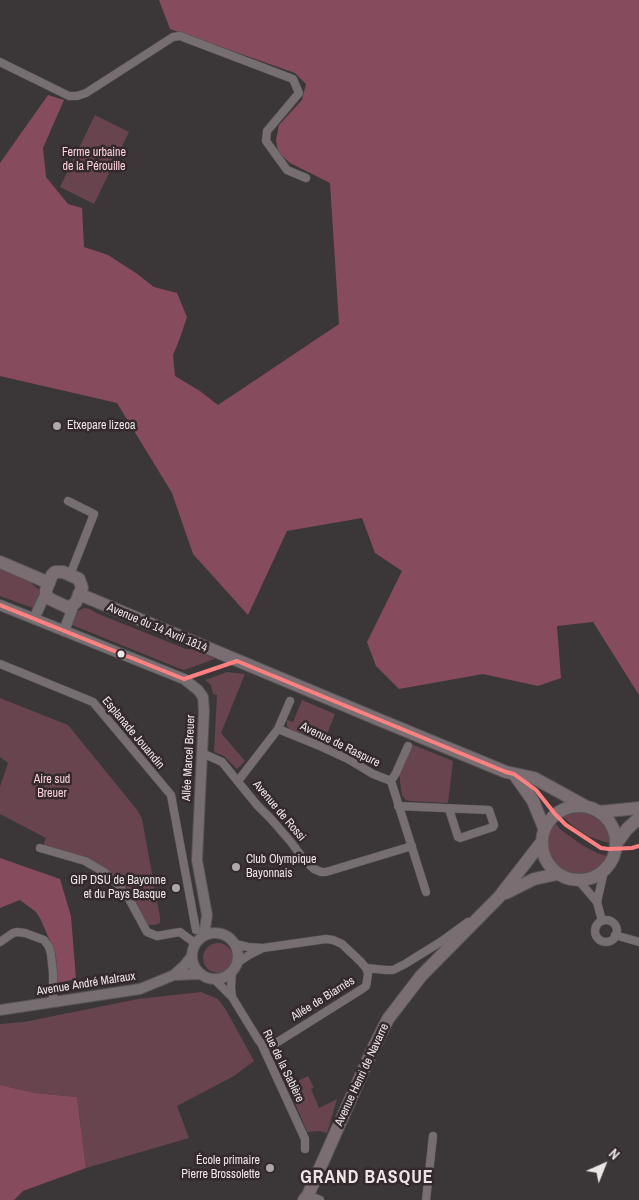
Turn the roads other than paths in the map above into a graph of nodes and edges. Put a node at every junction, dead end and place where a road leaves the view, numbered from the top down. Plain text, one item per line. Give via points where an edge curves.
1 (0, 62) edge
2 (306, 178) dead end
3 (68, 501) dead end
4 (0, 562) edge
5 (70, 575) junction
6 (48, 589) junction
7 (79, 594) junction
8 (0, 605) edge
9 (72, 606) junction
10 (34, 618) junction
11 (64, 631) junction
12 (0, 664) edge
13 (290, 701) dead end
14 (278, 729) junction
15 (408, 746) dead end
16 (202, 753) junction
17 (514, 774) junction
18 (238, 781) junction
19 (391, 781) junction
20 (398, 806) junction
21 (584, 806) junction
22 (639, 808) edge
23 (449, 809) junction
24 (599, 812) junction
25 (639, 818) edge
26 (544, 828) junction
27 (541, 842) junction
28 (616, 844) junction
29 (412, 846) junction
30 (40, 848) dead end
31 (604, 871) junction
32 (557, 874) junction
33 (579, 881) junction
34 (426, 892) dead end
35 (500, 897) junction
36 (597, 902) junction
37 (485, 910) junction
38 (206, 915) junction
39 (602, 921) junction
40 (200, 933) junction
41 (220, 934) junction
42 (616, 935) junction
43 (0, 942) edge
44 (639, 942) edge
45 (196, 944) junction
46 (235, 944) junction
47 (263, 948) junction
48 (192, 956) junction
49 (235, 967) junction
50 (366, 968) junction
51 (201, 974) junction
52 (174, 975) junction
53 (214, 979) junction
54 (232, 997) junction
55 (53, 1002) junction
56 (0, 1010) edge
57 (262, 1043) junction
58 (433, 1136) dead end
59 (305, 1149) dead end
60 (311, 1198) edge
61 (426, 1200) edge

1 - 2 street via 69,96 77,96 180,36 293,79 299,93 267,131 266,142 287,170
3 - 5 street via 94,514
4 - 6 main road
5 - 6 main road via 55,572
5 - 7 main road via 79,579 82,588
6 - 9 main road via 50,599
6 - 10 street
7 - 9 main road
7 - 17 main road, Avenue du 14 Avril 1814
8 - 10 street, Allée Marcel Breuer
9 - 11 street
10 - 11 street, Allée Marcel Breuer
11 - 16 street, Allée Marcel Breuer via 184,679 198,690 204,707
12 - 40 street, Esplanade Jouandin via 93,702 171,795
13 - 14 street, Avenue de Rossi
14 - 18 street, Avenue de Rossi
14 - 19 street, Avenue de Raspure
15 - 19 street, Avenue de Raspure
16 - 18 street, Avenue de Rossi via 222,762
16 - 38 street, Allée Marcel Breuer via 197,860
17 - 21 main road, Avenue du 14 Avril 1814 via 534,778
17 - 26 main road via 533,801
18 - 29 street, Avenue de Rossi via 304,861 321,872
19 - 20 street, Avenue de Raspure
20 - 23 street
20 - 29 street, Avenue de Raspure
21 - 24 main road
21 - 26 main road via 564,808
22 - 24 main road
23 - 23 street via 489,810 494,825 460,838
24 - 28 main road via 608,820
25 - 28 main road
26 - 27 main road
27 - 32 main road via 548,865
27 - 35 main road, Avenue Henri de Navarre
28 - 31 main road via 612,861
29 - 34 street, Avenue de Raspure
30 - 45 street via 85,861 104,872 128,896 147,932 157,936 180,932
31 - 33 main road
31 - 36 street
32 - 33 main road
32 - 35 main road, Avenue Henri de Navarre via 531,880
33 - 36 street
35 - 37 main road, Avenue Henri de Navarre
36 - 39 street
37 - 50 street, Allée de Biarnès via 393,970
37 - 60 main road, Avenue Henri de Navarre via 421,976 388,1019
38 - 40 street, Allée Marcel Breuer
38 - 41 street, Allée Marcel Breuer
39 - 42 street via 615,925
39 - 42 street via 596,926 597,937 605,942
40 - 41 street
40 - 45 street
41 - 46 street
42 - 44 street
43 - 55 street via 17,932 44,940 50,946
45 - 48 street
46 - 47 street
46 - 49 street via 238,957
47 - 49 street via 249,954
47 - 50 street via 333,940 342,944
48 - 51 street
48 - 52 street, Avenue André Malraux
49 - 53 street via 227,976
49 - 54 street
50 - 57 street, Allée de Biarnès via 368,978 362,989 276,1043
51 - 52 street, Avenue André Malraux
51 - 53 street
52 - 55 street, Avenue André Malraux via 140,989
53 - 54 street, Rue de la Sablère
54 - 57 street, Rue de la Sablère
55 - 56 street, Avenue André Malraux
57 - 59 street, Rue de la Sablère via 305,1139
58 - 61 street

